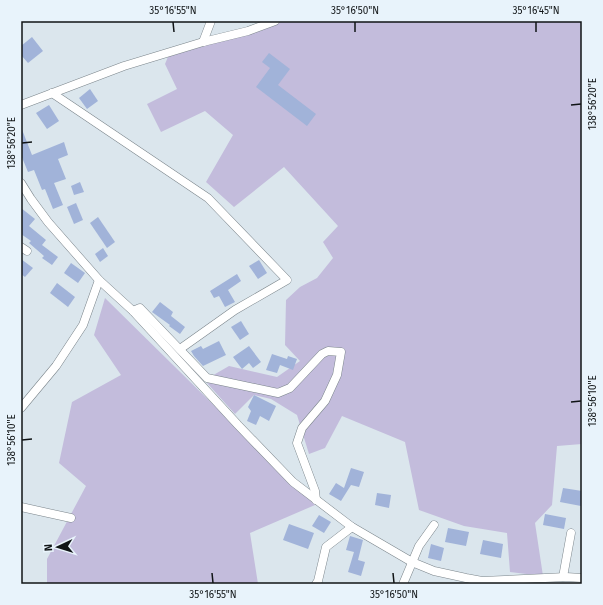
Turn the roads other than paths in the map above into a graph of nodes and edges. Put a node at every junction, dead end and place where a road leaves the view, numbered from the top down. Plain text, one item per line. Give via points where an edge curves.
1 (211, 21) edge
2 (275, 21) edge
3 (203, 42) junction
4 (52, 93) junction
5 (21, 106) edge
6 (21, 183) edge
7 (100, 280) junction
8 (133, 312) junction
9 (180, 349) junction
10 (22, 404) edge
11 (316, 500) junction
12 (21, 507) edge
13 (71, 518) dead end
14 (434, 525) dead end
15 (352, 526) junction
16 (571, 533) dead end
17 (412, 562) junction
18 (563, 577) junction
19 (582, 578) edge
20 (316, 584) edge
21 (403, 584) edge

1 - 3 street
2 - 3 street via 248,31
3 - 4 street via 124,66
4 - 5 street
4 - 9 street via 208,198 287,280 235,310
6 - 7 street via 48,222
7 - 8 street
7 - 10 street via 82,324 56,366
8 - 9 street via 140,308
8 - 11 street via 293,482
9 - 11 street via 207,378 278,393 290,388 322,354 328,351 341,352 337,375 325,401 302,428 297,443
11 - 15 street
12 - 13 street
14 - 17 street via 419,546
15 - 17 street
15 - 20 street via 326,547
16 - 18 street
17 - 18 street via 482,581
17 - 21 street
18 - 19 street

